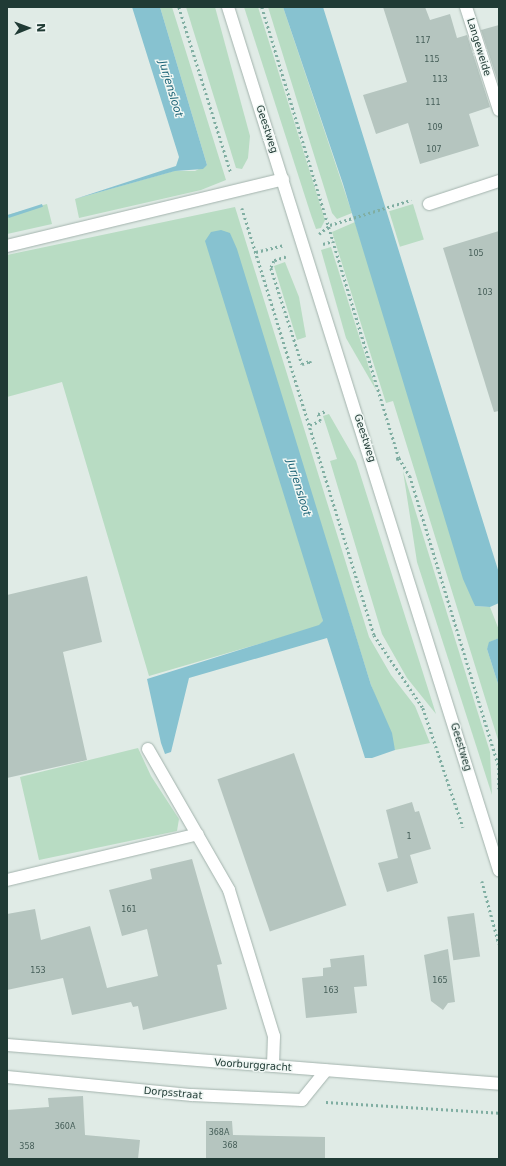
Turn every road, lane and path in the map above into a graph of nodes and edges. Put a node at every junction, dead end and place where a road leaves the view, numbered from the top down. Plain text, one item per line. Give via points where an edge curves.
1 (179, 7) edge
2 (228, 7) edge
3 (262, 7) edge
4 (466, 7) edge
5 (499, 110) edge
6 (283, 179) junction
7 (499, 182) edge
8 (237, 190) junction
9 (429, 204) dead end
10 (394, 207) dead end
11 (345, 220) dead end
12 (333, 241) dead end
13 (7, 246) edge
14 (326, 411) dead end
15 (310, 425) junction
16 (400, 458) dead end
17 (396, 460) dead end
18 (148, 748) dead end
19 (464, 830) dead end
20 (198, 834) junction
21 (499, 870) edge
22 (480, 875) dead end
23 (7, 880) edge
24 (499, 944) edge
25 (7, 1045) edge
26 (273, 1066) junction
27 (326, 1070) junction
28 (7, 1077) edge
29 (499, 1084) edge
30 (302, 1100) junction
31 (499, 1114) edge

1 - 8 path
2 - 6 street, Geestweg
3 - 12 path
4 - 5 street, Langeweide
6 - 8 street
6 - 21 street, Geestweg
7 - 9 street
8 - 13 street
8 - 15 path
10 - 11 path
14 - 15 path via 318,414 320,421
15 - 19 path via 374,635 422,708
16 - 17 path
18 - 20 street
20 - 23 street
20 - 26 street via 229,890 274,1036
22 - 24 path
25 - 26 street, Voorburggracht
26 - 27 street, Voorburggracht
27 - 29 street, Voorburggracht
27 - 30 street
28 - 30 street, Dorpsstraat via 192,1095
30 - 31 path

